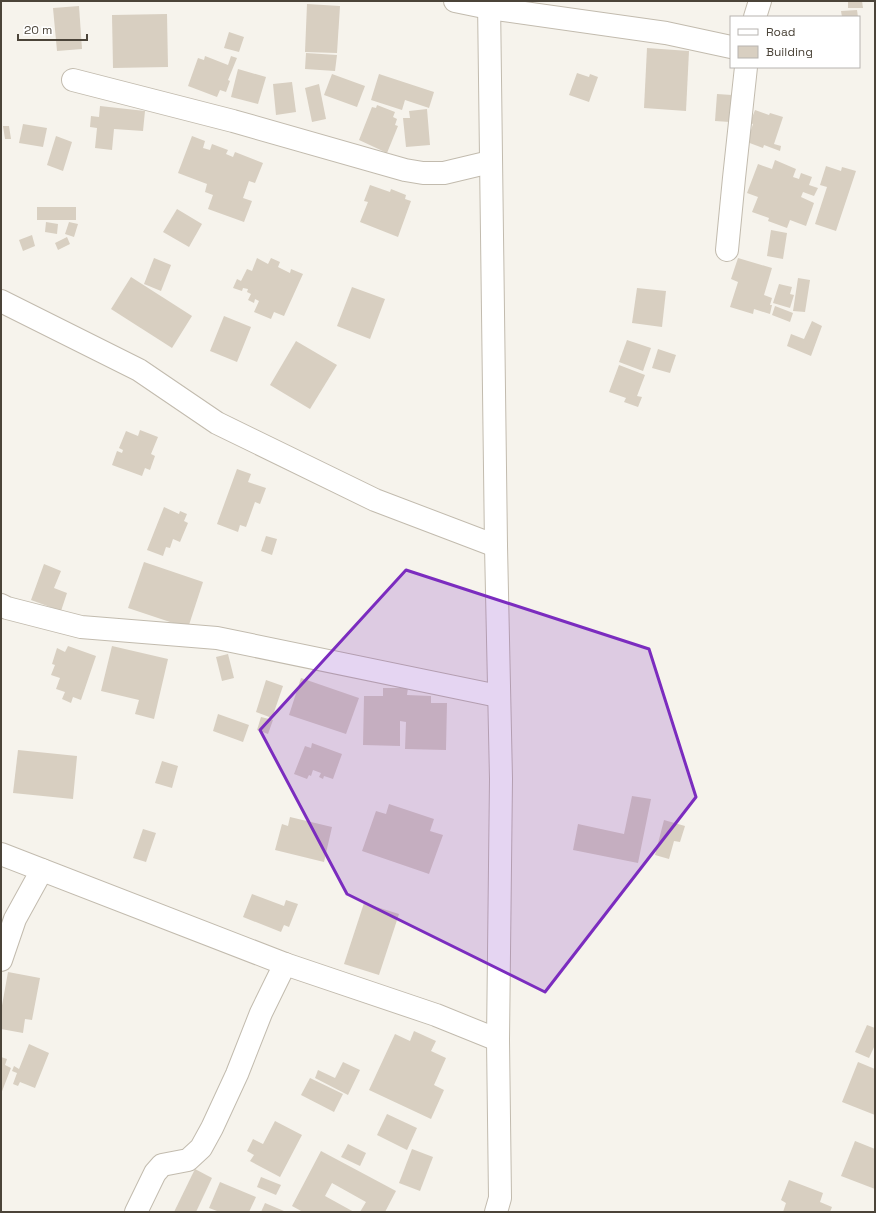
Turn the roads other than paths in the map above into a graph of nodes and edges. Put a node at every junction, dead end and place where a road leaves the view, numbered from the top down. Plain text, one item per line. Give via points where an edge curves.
1 (455, 1) edge
2 (760, 1) edge
3 (489, 5) edge
4 (755, 16) edge
5 (730, 47) edge
6 (746, 68) edge
7 (73, 80) dead end
8 (490, 162) junction
9 (727, 250) dead end
10 (1, 301) edge
11 (496, 546) junction
12 (1, 605) edge
13 (498, 696) junction
14 (1, 854) edge
15 (42, 870) junction
16 (1, 960) edge
17 (285, 964) junction
18 (498, 1040) junction
19 (499, 1207) edge
20 (136, 1212) edge

1 - 3 street
2 - 4 street
3 - 5 street via 666,33
3 - 8 street
6 - 9 street
7 - 8 street via 233,121 405,170 423,173 444,172
8 - 11 street
10 - 11 street via 139,370 217,423 375,500
11 - 13 street
12 - 13 street via 81,627 217,638
13 - 18 street via 501,779
14 - 15 street
15 - 16 street via 16,919
15 - 17 street
17 - 18 street via 436,1015
17 - 20 street via 261,1013 237,1074 201,1148 188,1160 162,1165 155,1173
18 - 19 street

